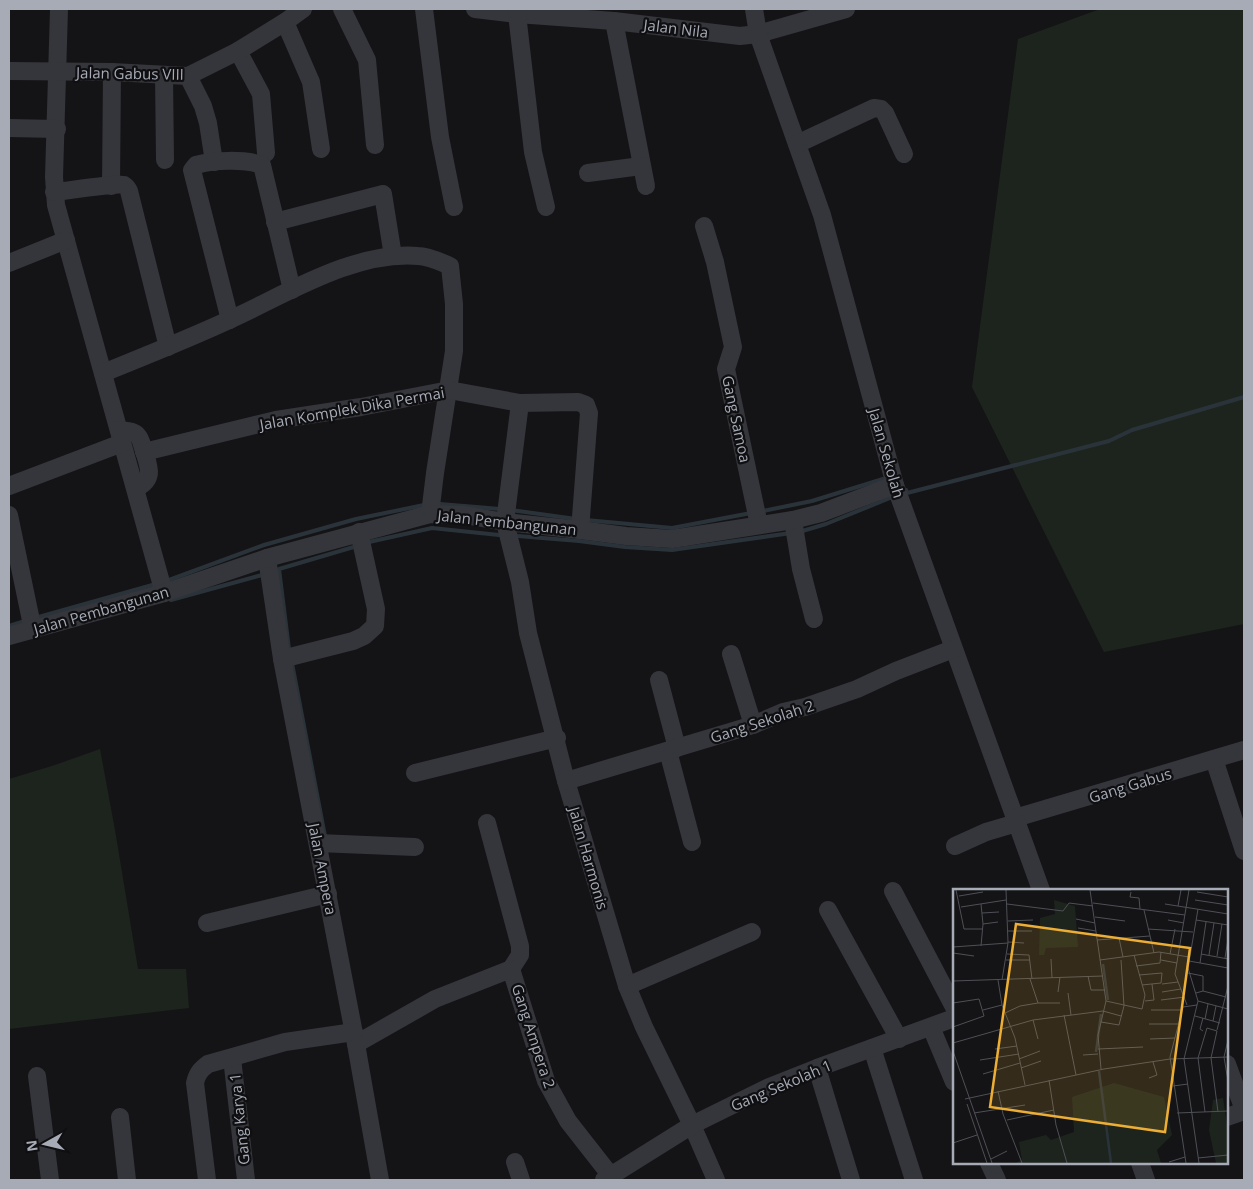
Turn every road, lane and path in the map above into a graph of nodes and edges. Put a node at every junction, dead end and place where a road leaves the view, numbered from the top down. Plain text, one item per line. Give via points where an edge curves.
1 (59, 9) edge
2 (303, 9) edge
3 (342, 9) edge
4 (424, 9) edge
5 (475, 9) edge
6 (754, 9) edge
7 (846, 9) edge
8 (517, 14) junction
9 (614, 21) junction
10 (285, 22) junction
11 (758, 34) junction
12 (238, 51) junction
13 (9, 71) edge
14 (58, 72) junction
15 (112, 72) junction
16 (164, 74) junction
17 (188, 76) junction
18 (9, 128) edge
19 (57, 129) junction
20 (797, 144) junction
21 (375, 145) dead end
22 (321, 149) dead end
23 (266, 153) dead end
24 (904, 154) dead end
25 (164, 160) dead end
26 (214, 162) junction
27 (641, 166) junction
28 (588, 173) dead end
29 (110, 186) junction
30 (646, 186) dead end
31 (54, 192) junction
32 (454, 207) dead end
33 (546, 207) dead end
34 (275, 222) junction
35 (704, 226) dead end
36 (66, 240) junction
37 (394, 256) junction
38 (9, 263) edge
39 (292, 290) junction
40 (230, 320) junction
41 (168, 347) junction
42 (103, 373) junction
43 (449, 390) junction
44 (520, 403) junction
45 (120, 437) junction
46 (144, 452) junction
47 (895, 485) junction
48 (9, 486) edge
49 (136, 488) junction
50 (9, 514) edge
51 (430, 514) junction
52 (792, 520) junction
53 (505, 522) junction
54 (758, 525) junction
55 (580, 530) junction
56 (359, 532) junction
57 (11, 537) edge
58 (267, 558) junction
59 (164, 593) junction
60 (814, 619) dead end
61 (33, 630) junction
62 (9, 636) edge
63 (953, 649) junction
64 (731, 654) dead end
65 (282, 659) junction
66 (660, 680) dead end
67 (754, 725) junction
68 (557, 738) junction
69 (673, 749) junction
70 (1244, 750) edge
71 (1214, 759) junction
72 (415, 773) dead end
73 (566, 781) junction
74 (1016, 820) junction
75 (487, 823) dead end
76 (692, 842) dead end
77 (318, 843) junction
78 (955, 846) dead end
79 (415, 847) dead end
80 (1244, 851) edge
81 (1040, 889) edge
82 (893, 891) dead end
83 (328, 894) junction
84 (828, 910) dead end
85 (207, 923) dead end
86 (752, 932) dead end
87 (512, 968) junction
88 (627, 986) junction
89 (953, 1005) edge
90 (953, 1018) edge
91 (931, 1028) junction
92 (355, 1038) junction
93 (899, 1039) junction
94 (872, 1048) junction
95 (232, 1058) junction
96 (1228, 1067) edge
97 (817, 1068) junction
98 (37, 1076) dead end
99 (953, 1080) edge
100 (1244, 1111) edge
101 (120, 1117) dead end
102 (1228, 1117) edge
103 (692, 1125) junction
104 (515, 1162) dead end
105 (989, 1164) edge
106 (1140, 1164) edge
107 (608, 1178) edge
108 (50, 1180) edge
109 (127, 1180) edge
110 (206, 1180) edge
111 (246, 1180) edge
112 (380, 1180) edge
113 (521, 1180) edge
114 (716, 1180) edge
115 (851, 1180) edge
116 (914, 1180) edge
117 (997, 1180) edge
118 (1146, 1180) edge

1 - 14 street
2 - 10 street, Jalan Gabus VIII
3 - 21 street via 367,60
4 - 32 street via 440,137
5 - 8 street, Jalan Nila
6 - 11 street, Jalan Sekolah
7 - 11 street, Jalan Nila
8 - 9 street, Jalan Nila
8 - 33 street via 533,152
9 - 11 street, Jalan Nila via 740,36
9 - 27 street
10 - 12 street, Jalan Gabus VIII
10 - 22 street via 312,82
11 - 20 street, Jalan Sekolah
12 - 17 street, Jalan Gabus VIII
12 - 23 street via 261,94
13 - 14 street, Jalan Gabus VIII
14 - 15 street, Jalan Gabus VIII
14 - 19 street
15 - 16 street, Jalan Gabus VIII
15 - 29 street
16 - 17 street, Jalan Gabus VIII
16 - 25 street
17 - 26 street via 203,106
18 - 19 street
19 - 31 street
20 - 24 street via 878,108 885,113
20 - 47 street, Jalan Sekolah via 822,215
26 - 34 street via 262,165
26 - 40 street via 196,164 192,170
27 - 28 street
27 - 30 street
29 - 31 street
29 - 41 street via 124,185 129,191
31 - 36 street
34 - 37 street via 383,194
34 - 39 street
35 - 54 street, Gang Samoa via 733,347 726,369
36 - 38 street
36 - 42 street
37 - 39 street via 360,262
37 - 43 street via 420,256 450,266 454,351
39 - 40 street
40 - 41 street
41 - 42 street
42 - 45 street
43 - 44 street, Jalan Komplek Dika Permai
43 - 46 street, Jalan Komplek Dika Permai via 276,420
43 - 51 street
44 - 53 street
44 - 55 street, Jalan Komplek Dika Permai via 578,402 586,405
45 - 46 street via 134,432 139,436
45 - 48 street
45 - 49 street
46 - 49 street via 150,469 148,479
47 - 52 street, Jalan Pembangunan via 821,513
47 - 63 street, Jalan Sekolah
49 - 59 street
50 - 57 street
51 - 53 street, Jalan Pembangunan via 464,515
51 - 56 street, Jalan Pembangunan
52 - 54 street, Jalan Pembangunan
52 - 60 street
53 - 55 street, Jalan Pembangunan
53 - 68 street, Jalan Harmonis via 520,582 528,633
54 - 55 street, Jalan Pembangunan via 672,539
56 - 58 street, Jalan Pembangunan
56 - 65 street via 376,609 375,626 353,641
57 - 61 street
58 - 59 street, Jalan Pembangunan
58 - 65 street, Jalan Ampera
59 - 61 street, Jalan Pembangunan
61 - 62 street, Jalan Pembangunan
63 - 67 street, Gang Sekolah 2 via 857,689 783,712
63 - 74 street, Jalan Sekolah
64 - 67 street
65 - 77 street, Jalan Ampera
66 - 69 street
67 - 69 street, Gang Sekolah 2
68 - 72 street
68 - 73 street, Jalan Harmonis
69 - 73 street, Gang Sekolah 2
69 - 76 street
70 - 71 street, Gang Gabus
71 - 74 street, Gang Gabus
71 - 80 street
73 - 88 street, Jalan Harmonis
74 - 78 street, Gang Gabus
74 - 81 street, Jalan Sekolah
75 - 87 street, Gang Ampera 2 via 520,946 520,955
77 - 79 street
77 - 83 street, Jalan Ampera
82 - 89 street
83 - 85 street
83 - 92 street, Jalan Ampera
84 - 93 street
86 - 88 street
87 - 92 street, Gang Ampera 2 via 435,999
87 - 107 street, Gang Ampera 2 via 546,1081 568,1121
88 - 103 street, Jalan Harmonis
90 - 91 street, Gang Sekolah 1
91 - 93 street, Gang Sekolah 1
91 - 99 street
92 - 95 street via 285,1042
92 - 112 street, Jalan Ampera
93 - 94 street, Gang Sekolah 1
94 - 97 street, Gang Sekolah 1
94 - 116 street
95 - 110 street via 208,1064 197,1073 195,1084
95 - 111 street, Gang Karya 1
96 - 100 street
97 - 103 street, Gang Sekolah 1 via 768,1087
97 - 115 street
98 - 108 street
100 - 102 street
101 - 109 street
103 - 107 street, Gang Sekolah 1
103 - 114 street, Jalan Harmonis
104 - 113 street
105 - 117 street
106 - 118 street

